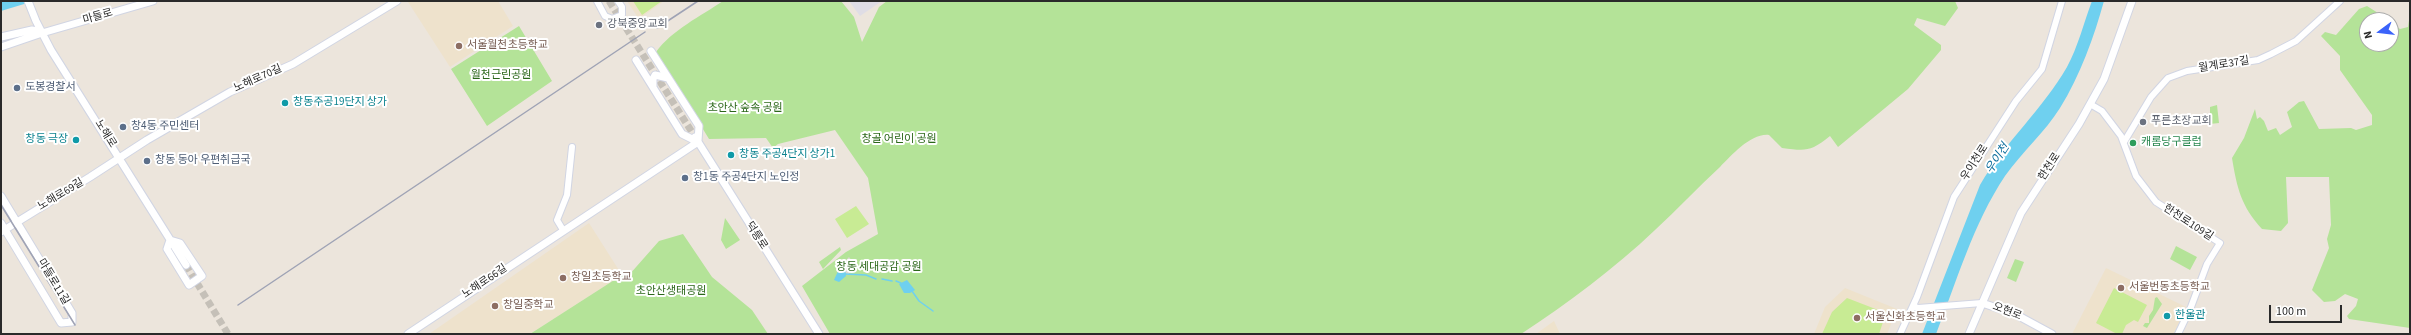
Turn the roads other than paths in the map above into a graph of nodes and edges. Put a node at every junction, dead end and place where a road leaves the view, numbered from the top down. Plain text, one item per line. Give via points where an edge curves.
1 (28, 1) edge
2 (153, 1) edge
3 (397, 1) edge
4 (597, 1) edge
5 (618, 1) edge
6 (2062, 1) edge
7 (2132, 1) edge
8 (2340, 1) edge
9 (42, 32) junction
10 (1, 37) edge
11 (1, 47) edge
12 (651, 51) dead end
13 (636, 60) dead end
14 (668, 78) junction
15 (653, 87) junction
16 (2090, 104) junction
17 (697, 139) junction
18 (2124, 142) junction
19 (572, 147) dead end
20 (119, 158) junction
21 (1, 196) edge
22 (17, 222) junction
23 (2, 228) edge
24 (563, 230) junction
25 (170, 240) junction
26 (186, 266) tunnel mouth
27 (1982, 303) junction
28 (1913, 306) junction
29 (410, 334) edge
30 (819, 334) edge
31 (1900, 334) edge
32 (1969, 334) edge
33 (2052, 334) edge
34 (2178, 334) edge

1 - 9 main road, 노해로
2 - 9 main road, 마들로
3 - 20 main road, 노해로70길 via 293,64 230,92
4 - 5 street via 605,16 612,19 622,15 622,7
6 - 28 street, 우이천로 via 2042,69 2016,101 1954,197
7 - 16 main road, 한천로 via 2113,59
8 - 18 street, 월계로37길 via 2296,41 2258,60 2187,71 2168,78 2151,97
9 - 10 main road, 마들로 via 32,30
9 - 11 main road, 마들로
9 - 20 main road, 노해로
12 - 14 main road
13 - 15 main road
14 - 15 main road via 655,75 652,79
14 - 17 main road via 699,126
15 - 17 main road via 682,134
16 - 18 street, 한천로109길 via 2102,111
16 - 27 main road, 한천로 via 2021,213
17 - 24 main road, 노해로66길
17 - 30 main road, 덕릉로
18 - 34 street, 한천로109길 via 2136,176 2156,202 2220,243 2208,264
19 - 24 street via 567,195 557,220
20 - 22 main road, 노해로69길
20 - 25 main road, 노해로
21 - 22 main road, 마들로11길
22 - 23 main road, 노해로69길
22 - 23 main road, 마들로11길 via 72,313 72,322 61,323
24 - 29 main road, 노해로66길
25 - 25 main road via 167,249 189,285 202,276 180,243
25 - 26 main road, 노해로
27 - 28 street via 1918,308
27 - 32 main road, 한천로
27 - 33 main road, 오현로 via 2015,314
28 - 31 street, 우이천로

